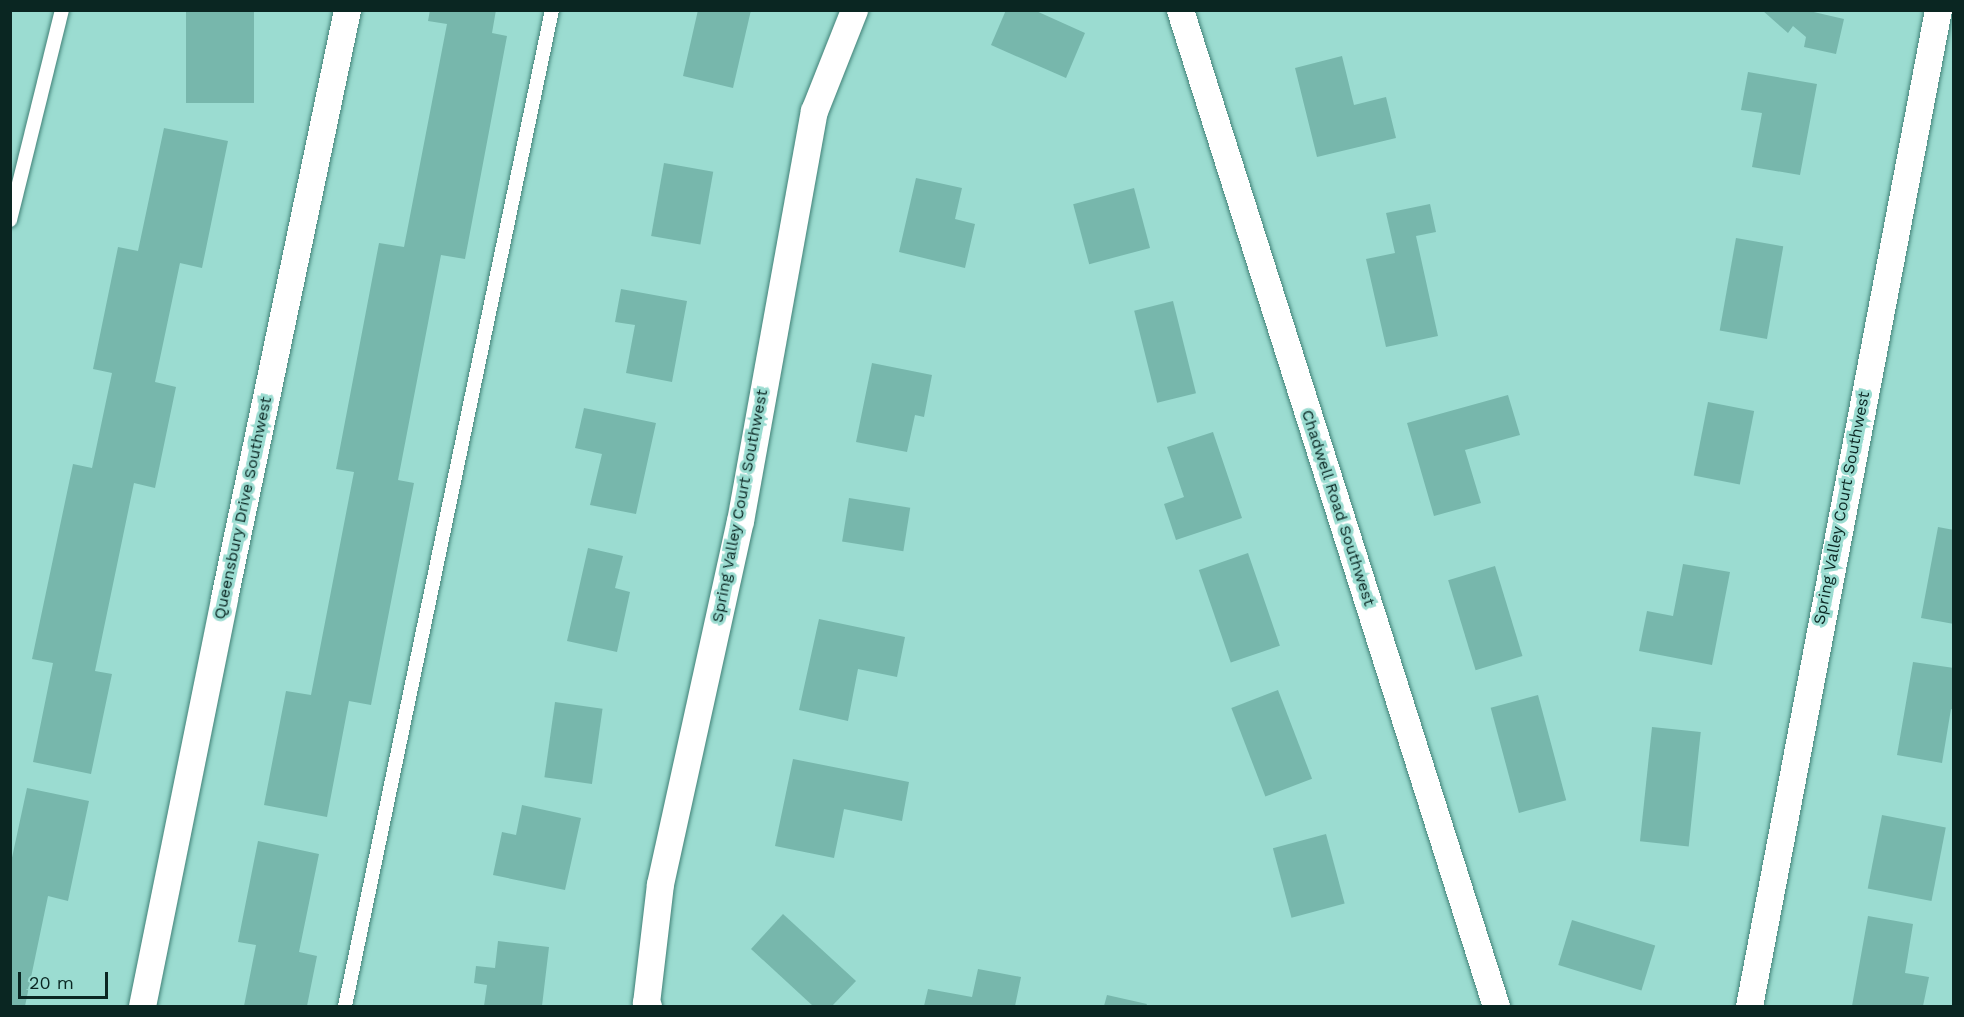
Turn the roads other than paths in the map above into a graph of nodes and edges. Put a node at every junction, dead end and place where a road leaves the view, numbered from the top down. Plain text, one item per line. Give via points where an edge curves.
1 (62, 10) edge
2 (347, 10) edge
3 (552, 10) edge
4 (855, 10) edge
5 (1180, 10) edge
6 (1938, 10) edge
7 (10, 220) edge
8 (142, 1006) edge
9 (345, 1006) edge
10 (648, 1006) edge
11 (1496, 1006) edge
12 (1749, 1006) edge

1 - 7 lane
2 - 8 street, Queensbury Drive Southwest
3 - 9 lane
4 - 10 street, Spring Valley Court Southwest via 814,111 740,521 660,884
5 - 11 street, Chadwell Road Southwest
6 - 12 street, Spring Valley Court Southwest

